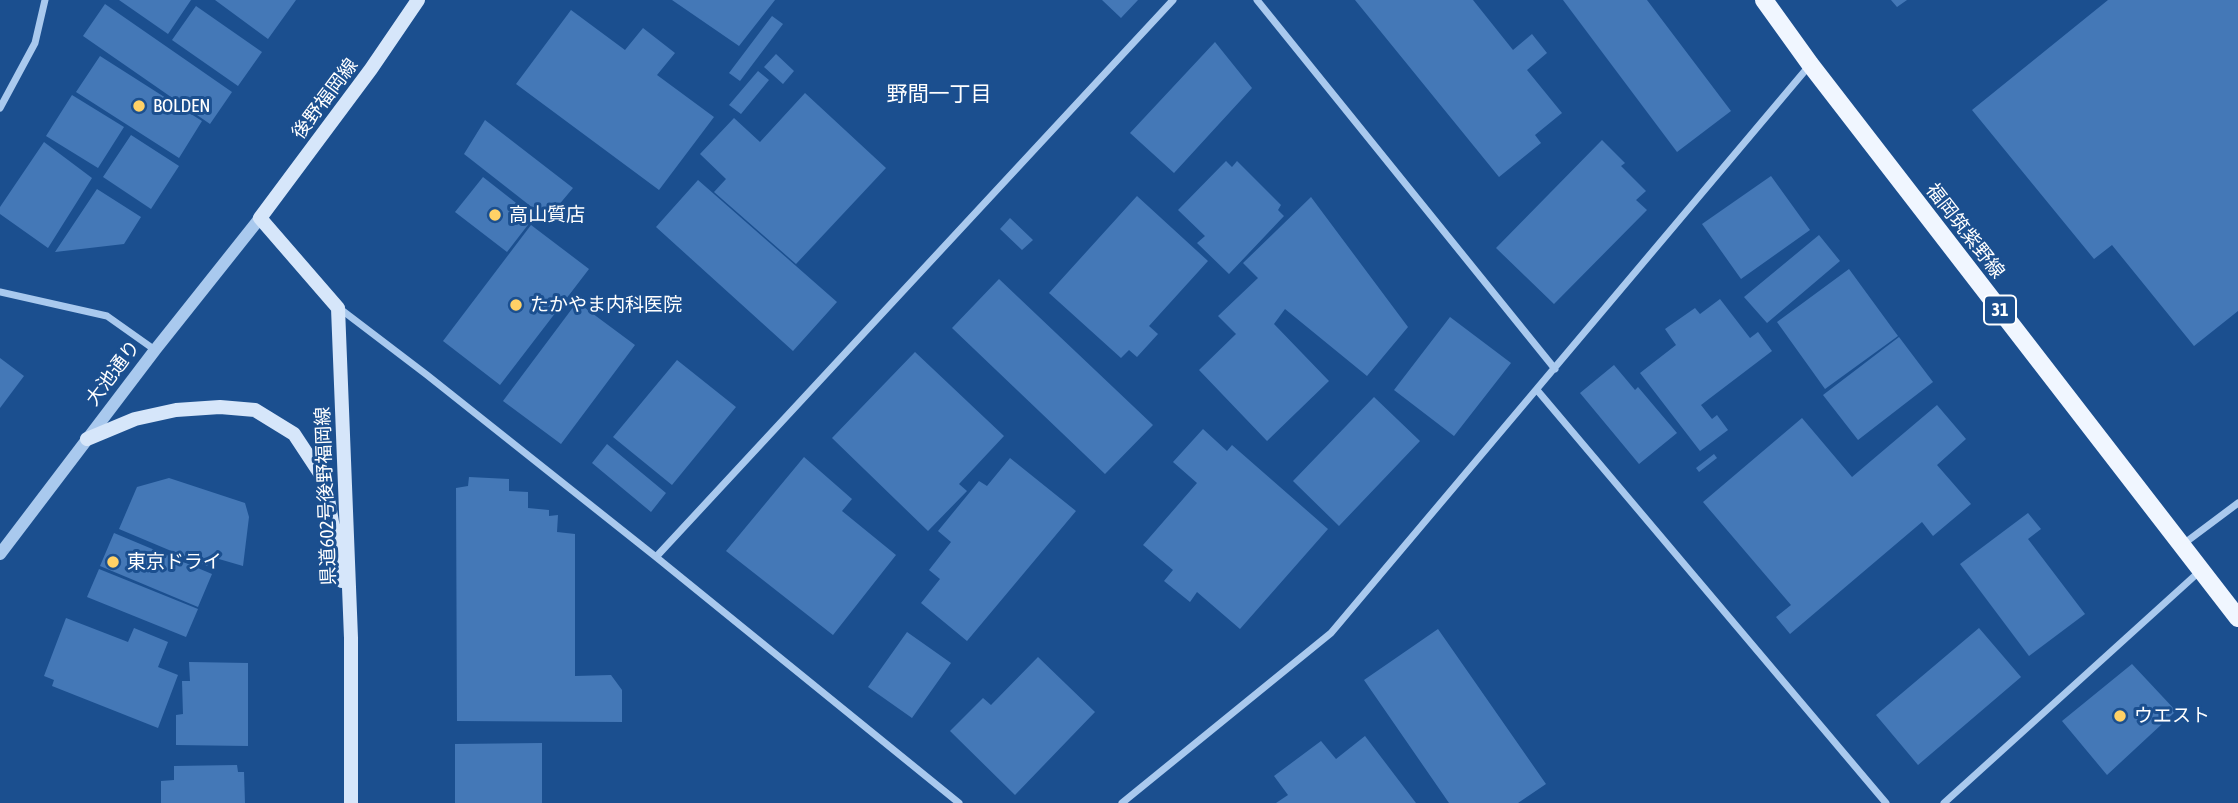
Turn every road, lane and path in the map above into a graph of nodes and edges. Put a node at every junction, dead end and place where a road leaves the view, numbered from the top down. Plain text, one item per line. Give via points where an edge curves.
1 (46, 0) edge
2 (418, 0) edge
3 (1173, 0) edge
4 (1257, 0) edge
5 (1764, 0) edge
6 (1810, 64) junction
7 (0, 108) edge
8 (260, 218) junction
9 (0, 292) edge
10 (338, 308) junction
11 (155, 350) junction
12 (1555, 369) junction
13 (1537, 390) junction
14 (87, 439) junction
15 (2238, 503) edge
16 (2182, 546) junction
17 (0, 554) edge
18 (656, 557) junction
19 (2200, 571) junction
20 (2238, 618) edge
21 (351, 638) junction
22 (351, 803) edge
23 (959, 803) edge
24 (1122, 803) edge
25 (1886, 803) edge
26 (1944, 803) edge

1 - 7 street via 35,43
2 - 8 main road, 後野福岡線
3 - 18 street
4 - 12 street
5 - 6 main road, 福岡筑紫野線 / 31
6 - 12 street
6 - 16 main road, 福岡筑紫野線 / 31
8 - 10 main road
8 - 11 street, 大池通り
9 - 11 street via 107,316
10 - 18 street
10 - 21 main road, 県道602号後野福岡線
11 - 14 street, 大池通り
12 - 13 street
13 - 24 street via 1331,633
13 - 25 street
14 - 17 street, 大池通り
14 - 21 main road via 135,419 220,407 255,410 294,434 325,481
15 - 16 street
16 - 19 main road, 福岡筑紫野線 / 31
18 - 23 street
19 - 20 main road, 福岡筑紫野線 / 31
19 - 26 street
21 - 22 main road, 県道602号後野福岡線

